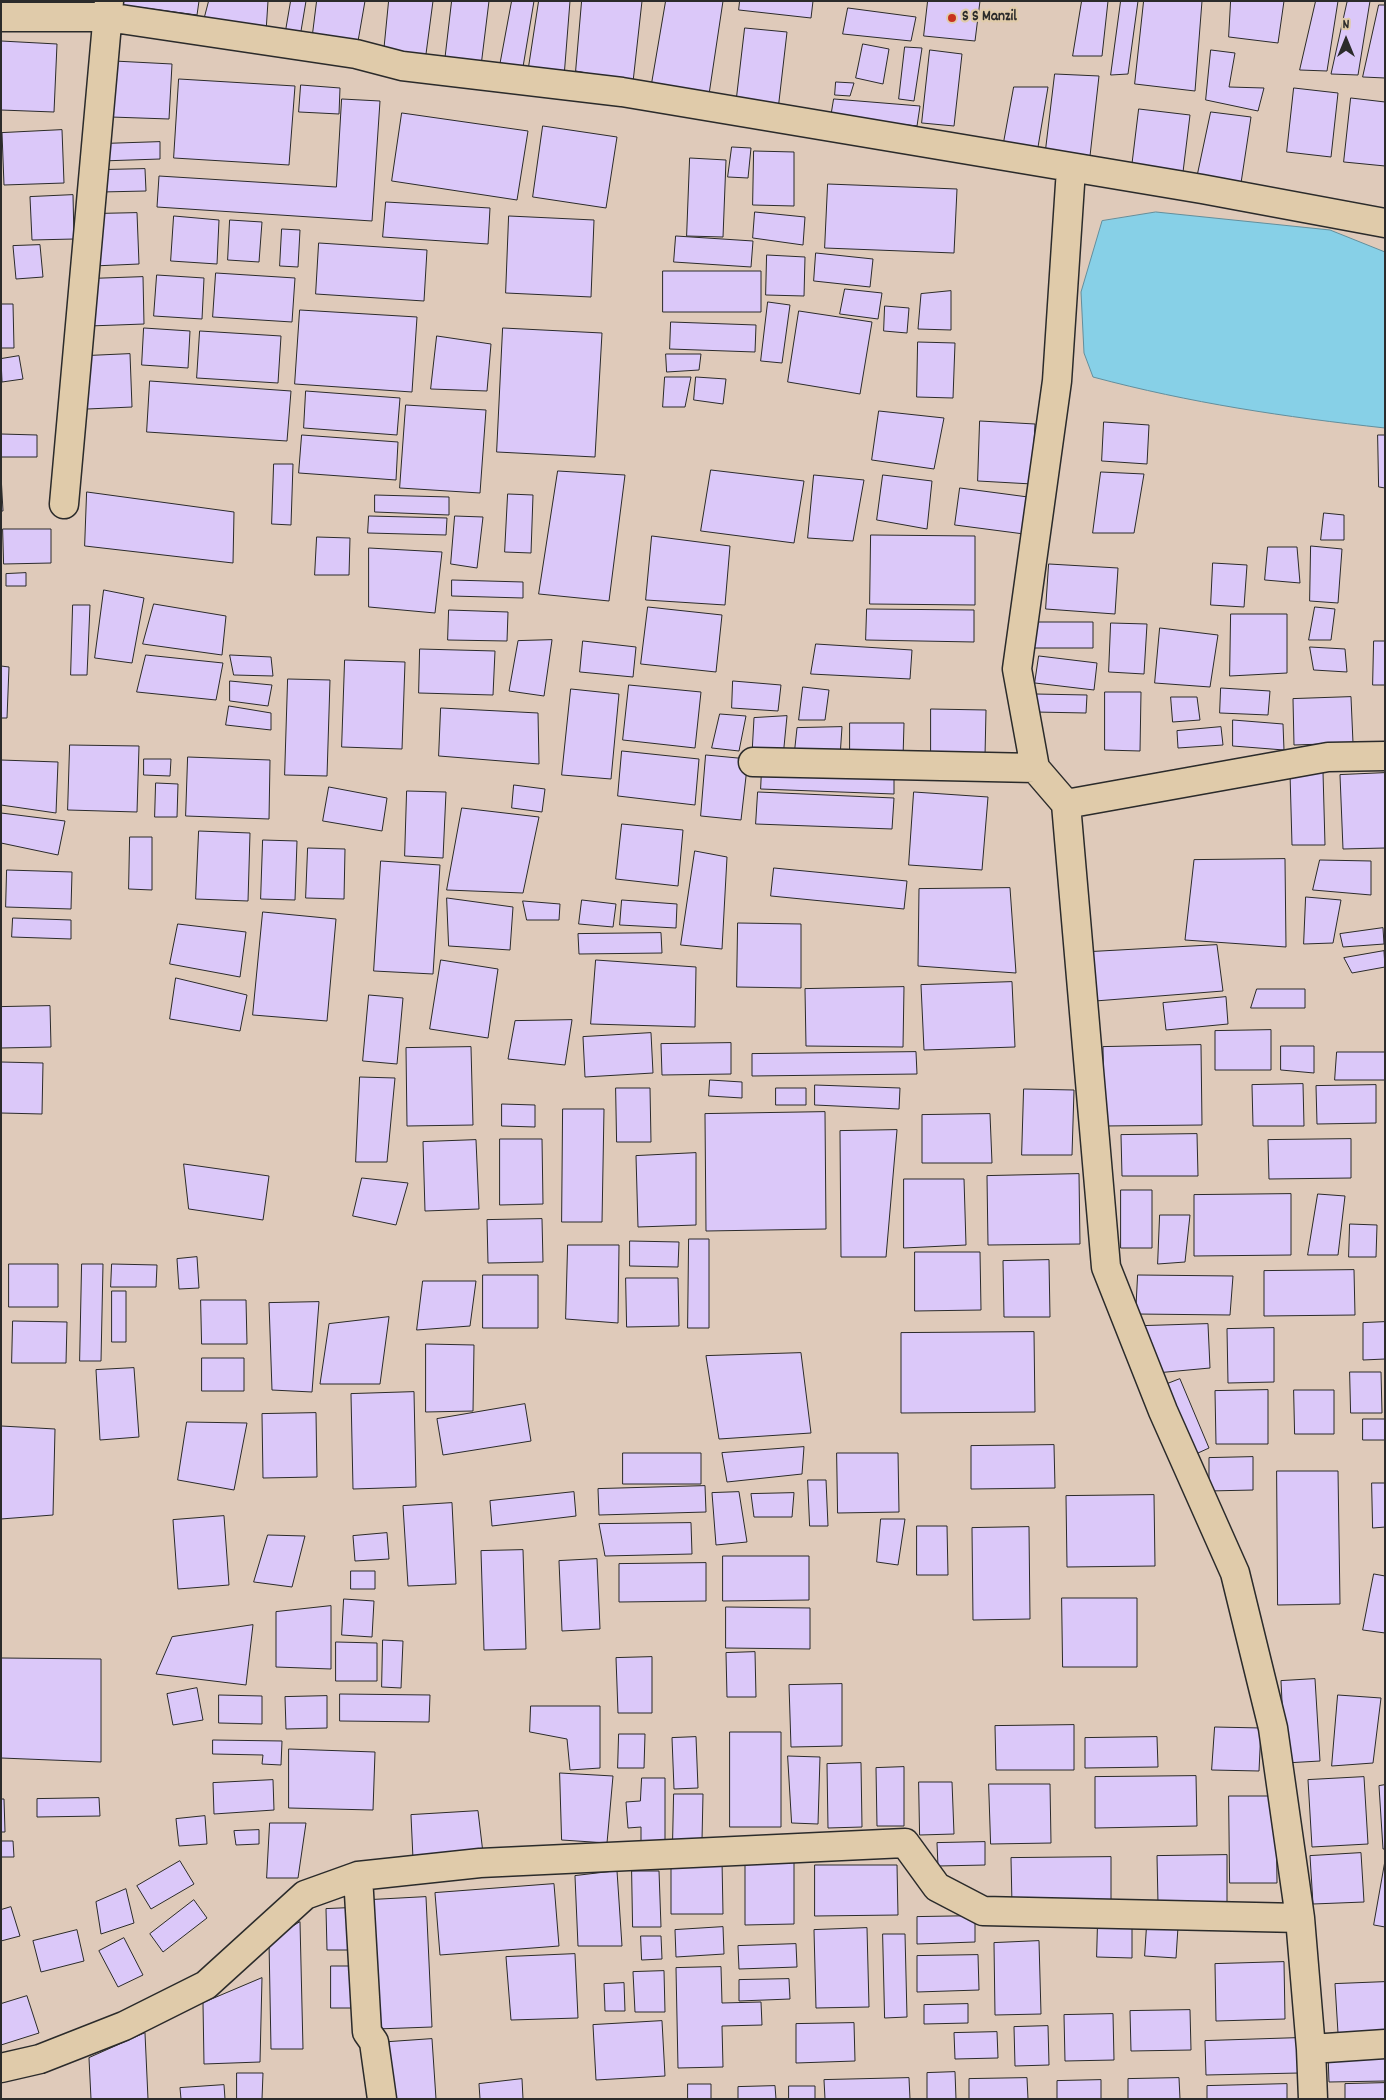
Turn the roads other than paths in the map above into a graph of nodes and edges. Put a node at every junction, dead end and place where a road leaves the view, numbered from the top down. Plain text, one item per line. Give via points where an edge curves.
1 (108, 9) edge
2 (1, 16) edge
3 (1071, 168) junction
4 (1385, 223) edge
5 (64, 504) dead end
6 (1385, 756) edge
7 (753, 762) dead end
8 (1035, 768) junction
9 (1066, 804) junction
10 (358, 1876) junction
11 (1300, 1918) junction
12 (1385, 2044) edge
13 (1311, 2049) junction
14 (1, 2068) edge
15 (382, 2099) edge
16 (1313, 2099) edge

1 - 2 street
1 - 3 street via 356,54 402,66 622,92
1 - 5 street
3 - 4 street
3 - 8 street via 1056,381 1017,668
6 - 9 street via 1328,757
7 - 8 street
8 - 9 street
9 - 11 street via 1106,1267 1163,1411 1236,1574 1272,1728
10 - 11 street via 480,1863 905,1843 936,1887 983,1911
10 - 14 street via 305,1895 206,1985 124,2026 40,2060
10 - 15 street via 367,2032 374,2042
11 - 13 street
12 - 13 street
13 - 16 street

